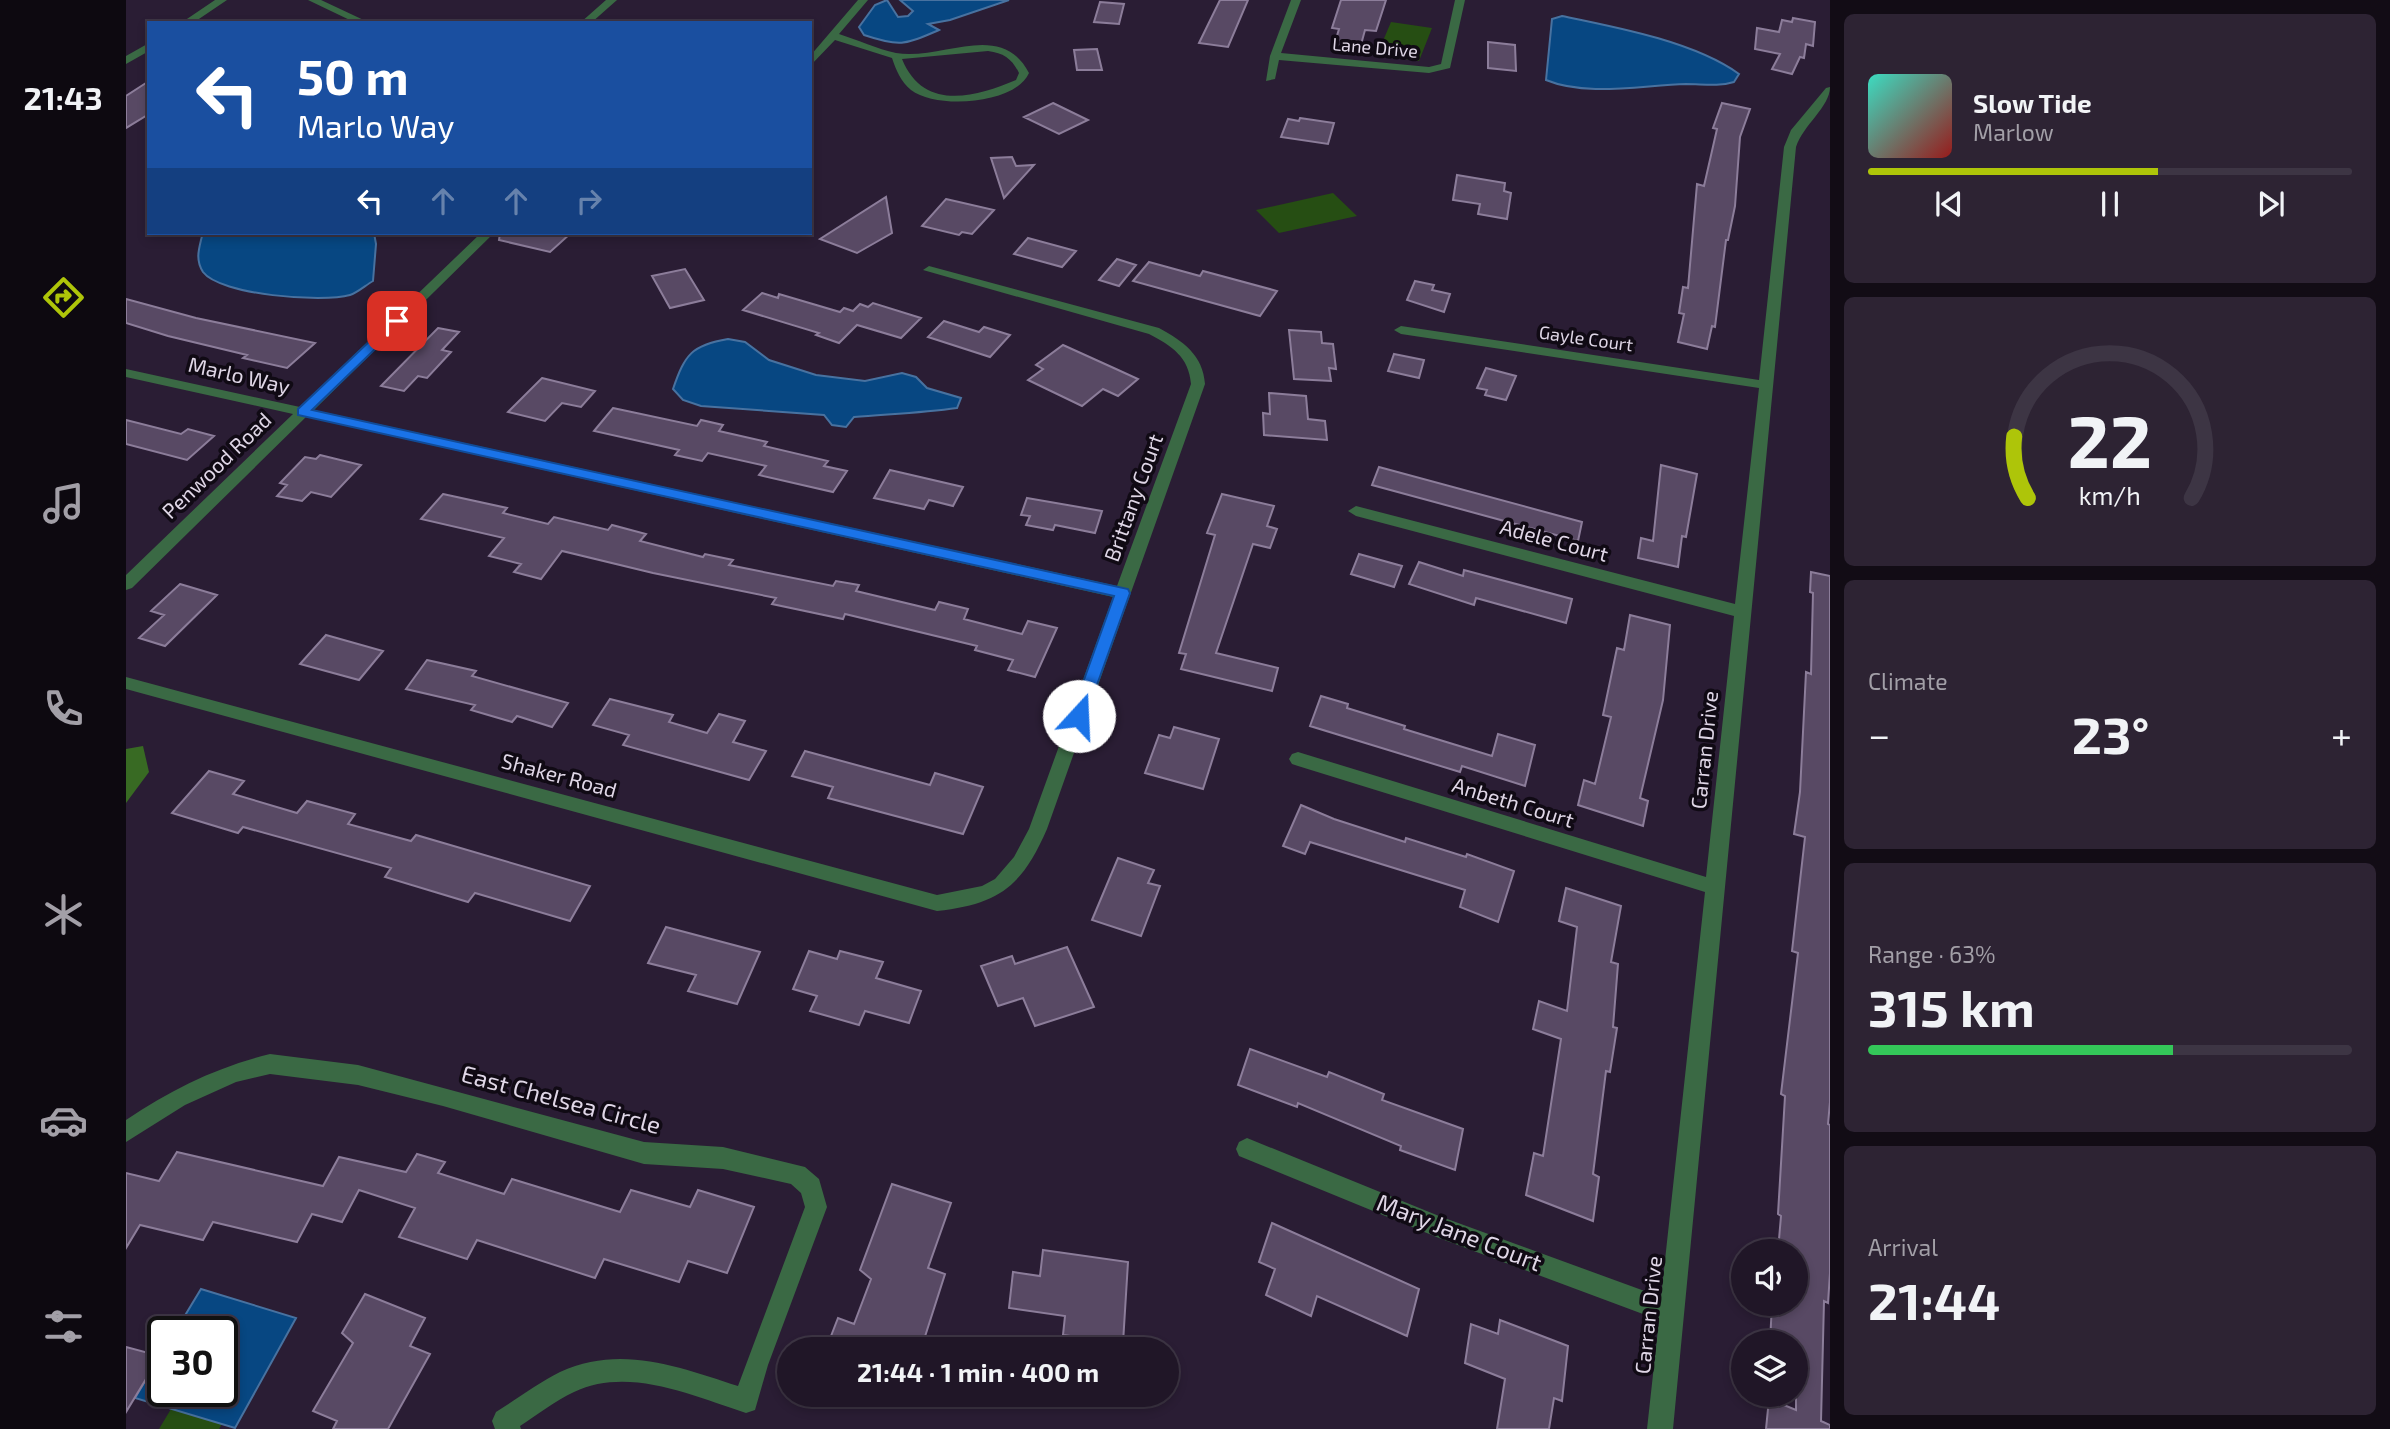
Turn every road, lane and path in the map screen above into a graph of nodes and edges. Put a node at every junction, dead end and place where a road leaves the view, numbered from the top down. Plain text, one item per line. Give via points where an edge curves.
1 (222, 0) edge
2 (313, 0) edge
3 (612, 0) edge
4 (863, 0) edge
5 (1296, 0) edge
6 (1460, 0) edge
7 (189, 21) edge
8 (360, 21) edge
9 (587, 21) edge
10 (834, 36) junction
11 (147, 47) edge
12 (897, 56) junction
13 (1275, 56) junction
14 (126, 61) edge
15 (812, 61) edge
16 (1270, 79) dead end
17 (1830, 90) edge
18 (486, 235) edge
19 (929, 270) dead end
20 (1401, 330) dead end
21 (126, 373) edge
22 (1765, 386) junction
23 (303, 412) junction
24 (1356, 511) dead end
25 (126, 584) edge
26 (1123, 593) junction
27 (1742, 612) junction
28 (126, 683) edge
29 (1298, 759) dead end
30 (1714, 887) junction
31 (980, 895) joint
32 (126, 1132) edge
33 (1247, 1149) dead end
34 (1672, 1313) junction
35 (508, 1429) edge
36 (1660, 1429) edge

1 - 7 street
2 - 8 street
3 - 9 street
4 - 10 street
5 - 13 street
6 - 13 street, Lane Drive via 1446,66 1441,69
10 - 12 street
10 - 15 street
11 - 14 street
12 - 12 street via 900,74 909,86 930,97 953,99 1003,91 1020,82 1024,73 1013,55 988,47
13 - 16 street
17 - 22 street, Carran Drive via 1795,132 1790,148
18 - 23 street, Penwood Road
19 - 26 street, Brittany Court via 1154,331 1192,359 1198,384
20 - 22 street, Gayle Court
21 - 23 street, Marlo Way
22 - 27 street, Carran Drive
23 - 25 street, Penwood Road
23 - 26 street, Marlo Way
24 - 27 street, Adele Court
26 - 31 street, Brittany Court via 1026,860 1006,883
27 - 30 street, Carran Drive
28 - 31 street, Shaker Road via 937,903
29 - 30 street, Anbeth Court
30 - 34 street, Carran Drive
32 - 35 street, East Chelsea Circle via 177,1098 234,1073 270,1065 358,1075 644,1153 723,1158 797,1175 811,1186 816,1207 746,1401 646,1370 599,1371 570,1381 505,1420
33 - 34 street, Mary Jane Court via 1439,1227
34 - 36 street, Carran Drive

